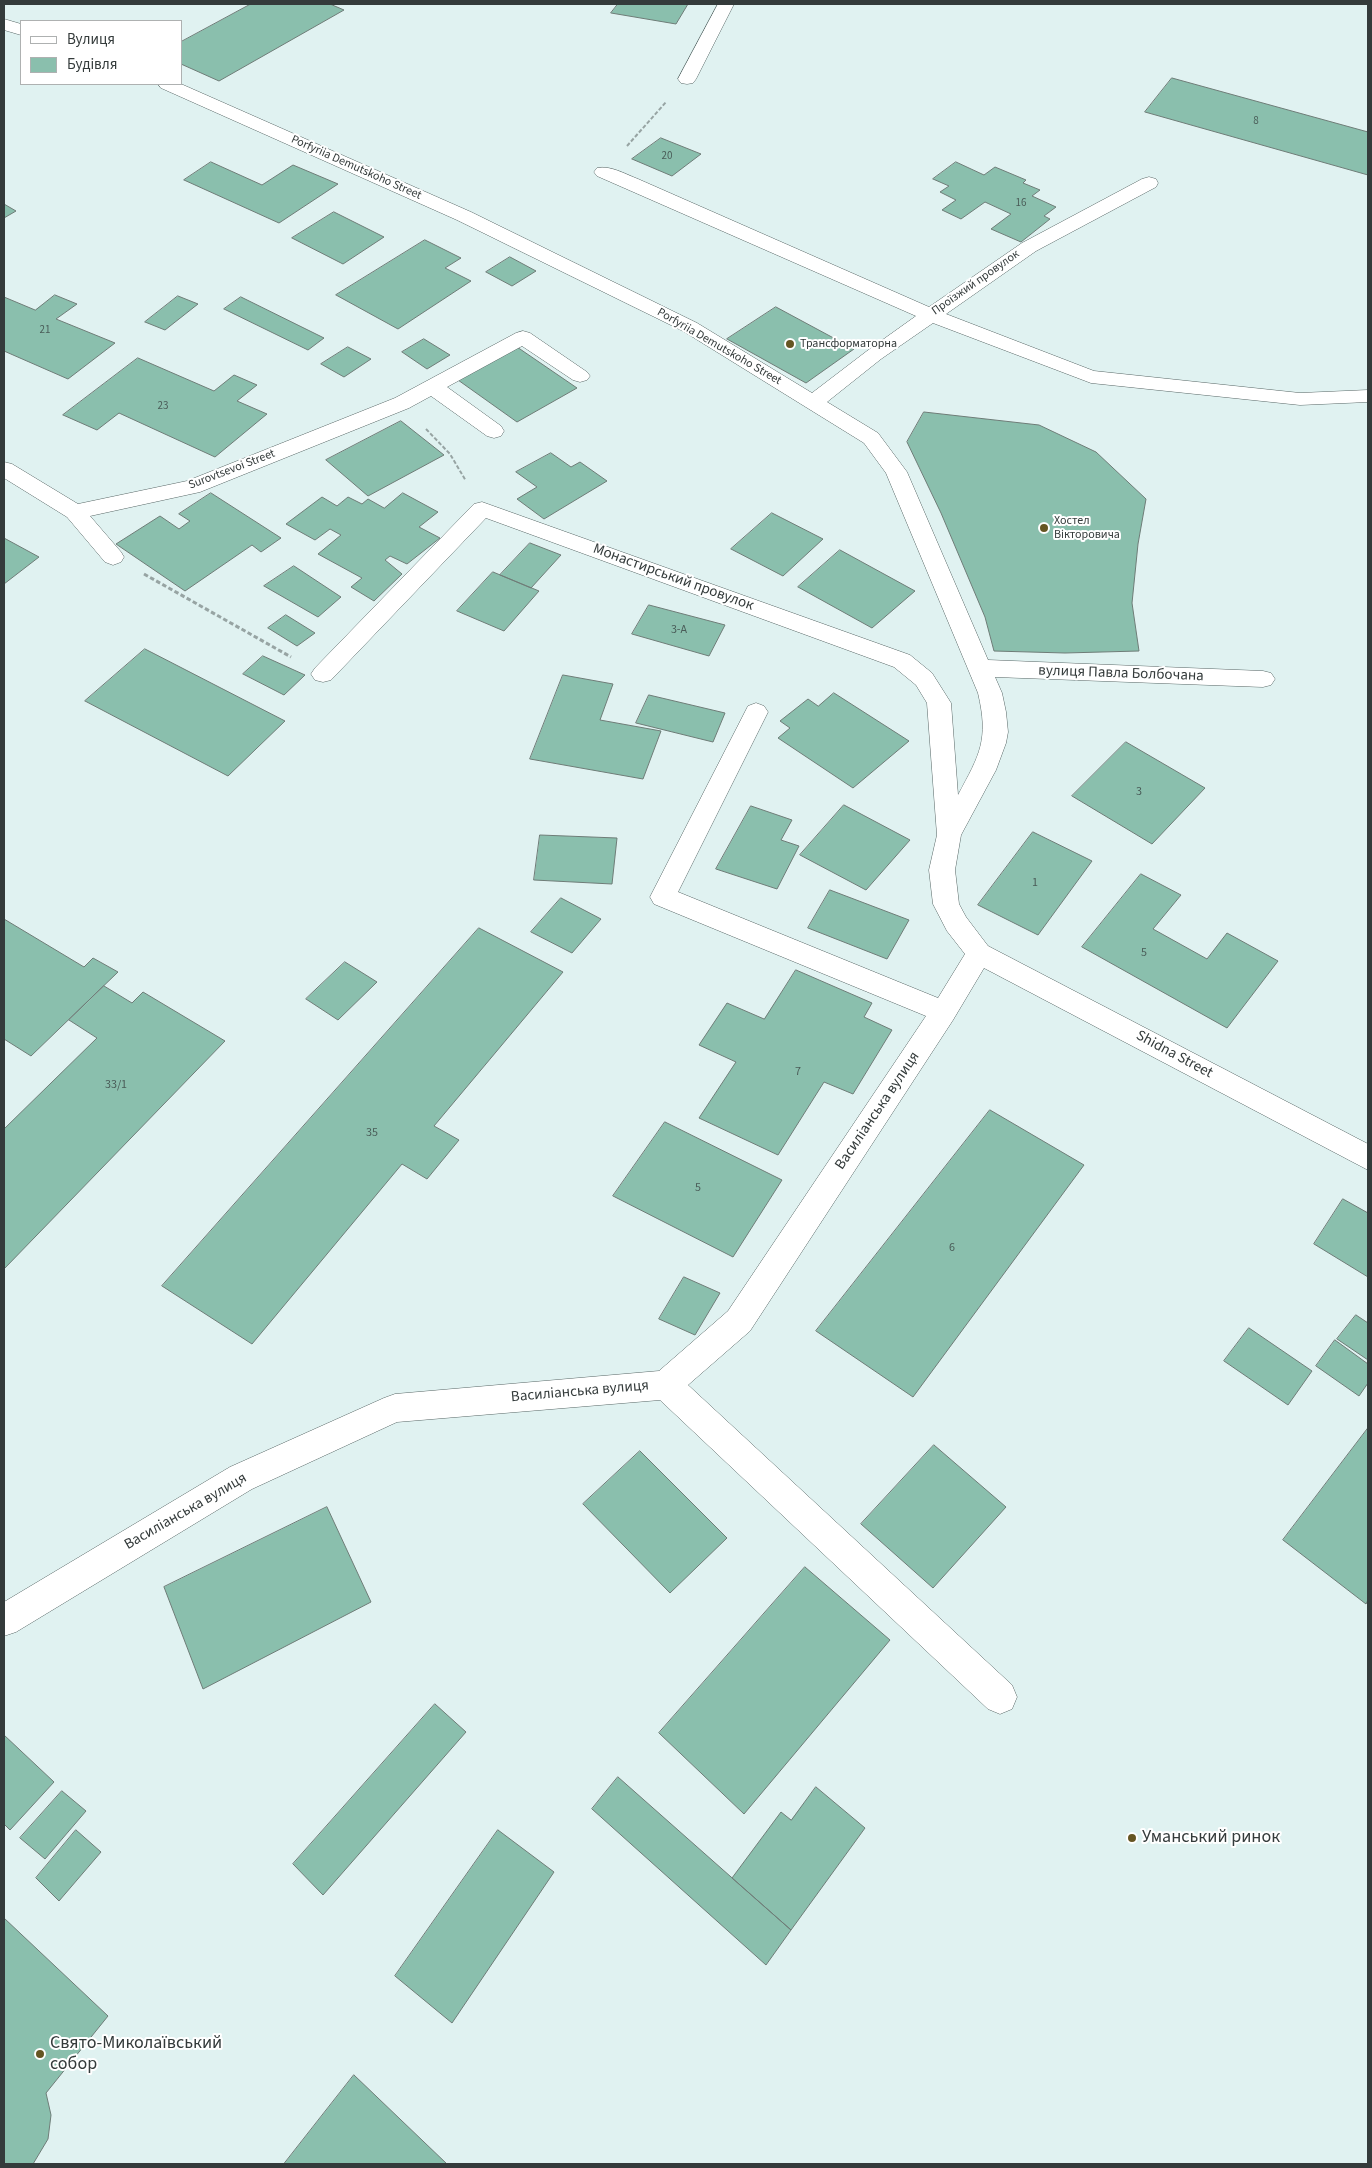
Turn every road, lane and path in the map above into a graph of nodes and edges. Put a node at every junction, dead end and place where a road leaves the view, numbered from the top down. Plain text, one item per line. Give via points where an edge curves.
1 (726, 4) edge
2 (4, 24) edge
3 (20, 30) edge
4 (687, 79) joint
5 (168, 85) edge
6 (603, 172) joint
7 (1149, 183) dead end
8 (930, 315) junction
9 (580, 376) dead end
10 (433, 387) junction
11 (1368, 396) edge
12 (814, 402) junction
13 (402, 403) junction
14 (494, 431) dead end
15 (4, 469) edge
16 (482, 508) junction
17 (75, 512) junction
18 (113, 557) joint
19 (979, 668) junction
20 (323, 674) joint
21 (1263, 679) dead end
22 (756, 712) dead end
23 (948, 835) junction
24 (979, 952) junction
25 (944, 1012) junction
26 (1368, 1158) edge
27 (666, 1385) junction
28 (4, 1620) edge
29 (1000, 1697) dead end

1 - 4 street
2 - 3 street
4 - 6 path
5 - 12 street, Porfyriia Demutskoho Street via 472,220 690,327
6 - 8 street
7 - 8 street, Проїзжий провулок via 1029,247
8 - 11 street via 1091,377 1300,399
8 - 12 street, Проїзжий провулок
9 - 10 street, Surovtsevoi Street via 523,337
10 - 13 street, Surovtsevoi Street
10 - 14 street
12 - 19 street, Porfyriia Demutskoho Street via 871,438 896,472
13 - 16 path via 450,454
13 - 17 street, Surovtsevoi Street via 192,487
15 - 17 street
16 - 20 street
16 - 23 street, Монастирський провулок via 902,661 931,686 939,703
17 - 18 street
18 - 20 path
19 - 21 street, вулиця Павла Болбочана
19 - 23 street, Porfyriia Demutskoho Street via 990,693 996,734 984,768
22 - 25 street via 663,897
23 - 24 street via 942,870 946,904 956,924
24 - 25 street, Василіанська вулиця
24 - 26 street, Shidna Street
25 - 27 street, Василіанська вулиця via 738,1321
27 - 28 street, Василіанська вулиця via 395,1408 240,1478
27 - 29 street

